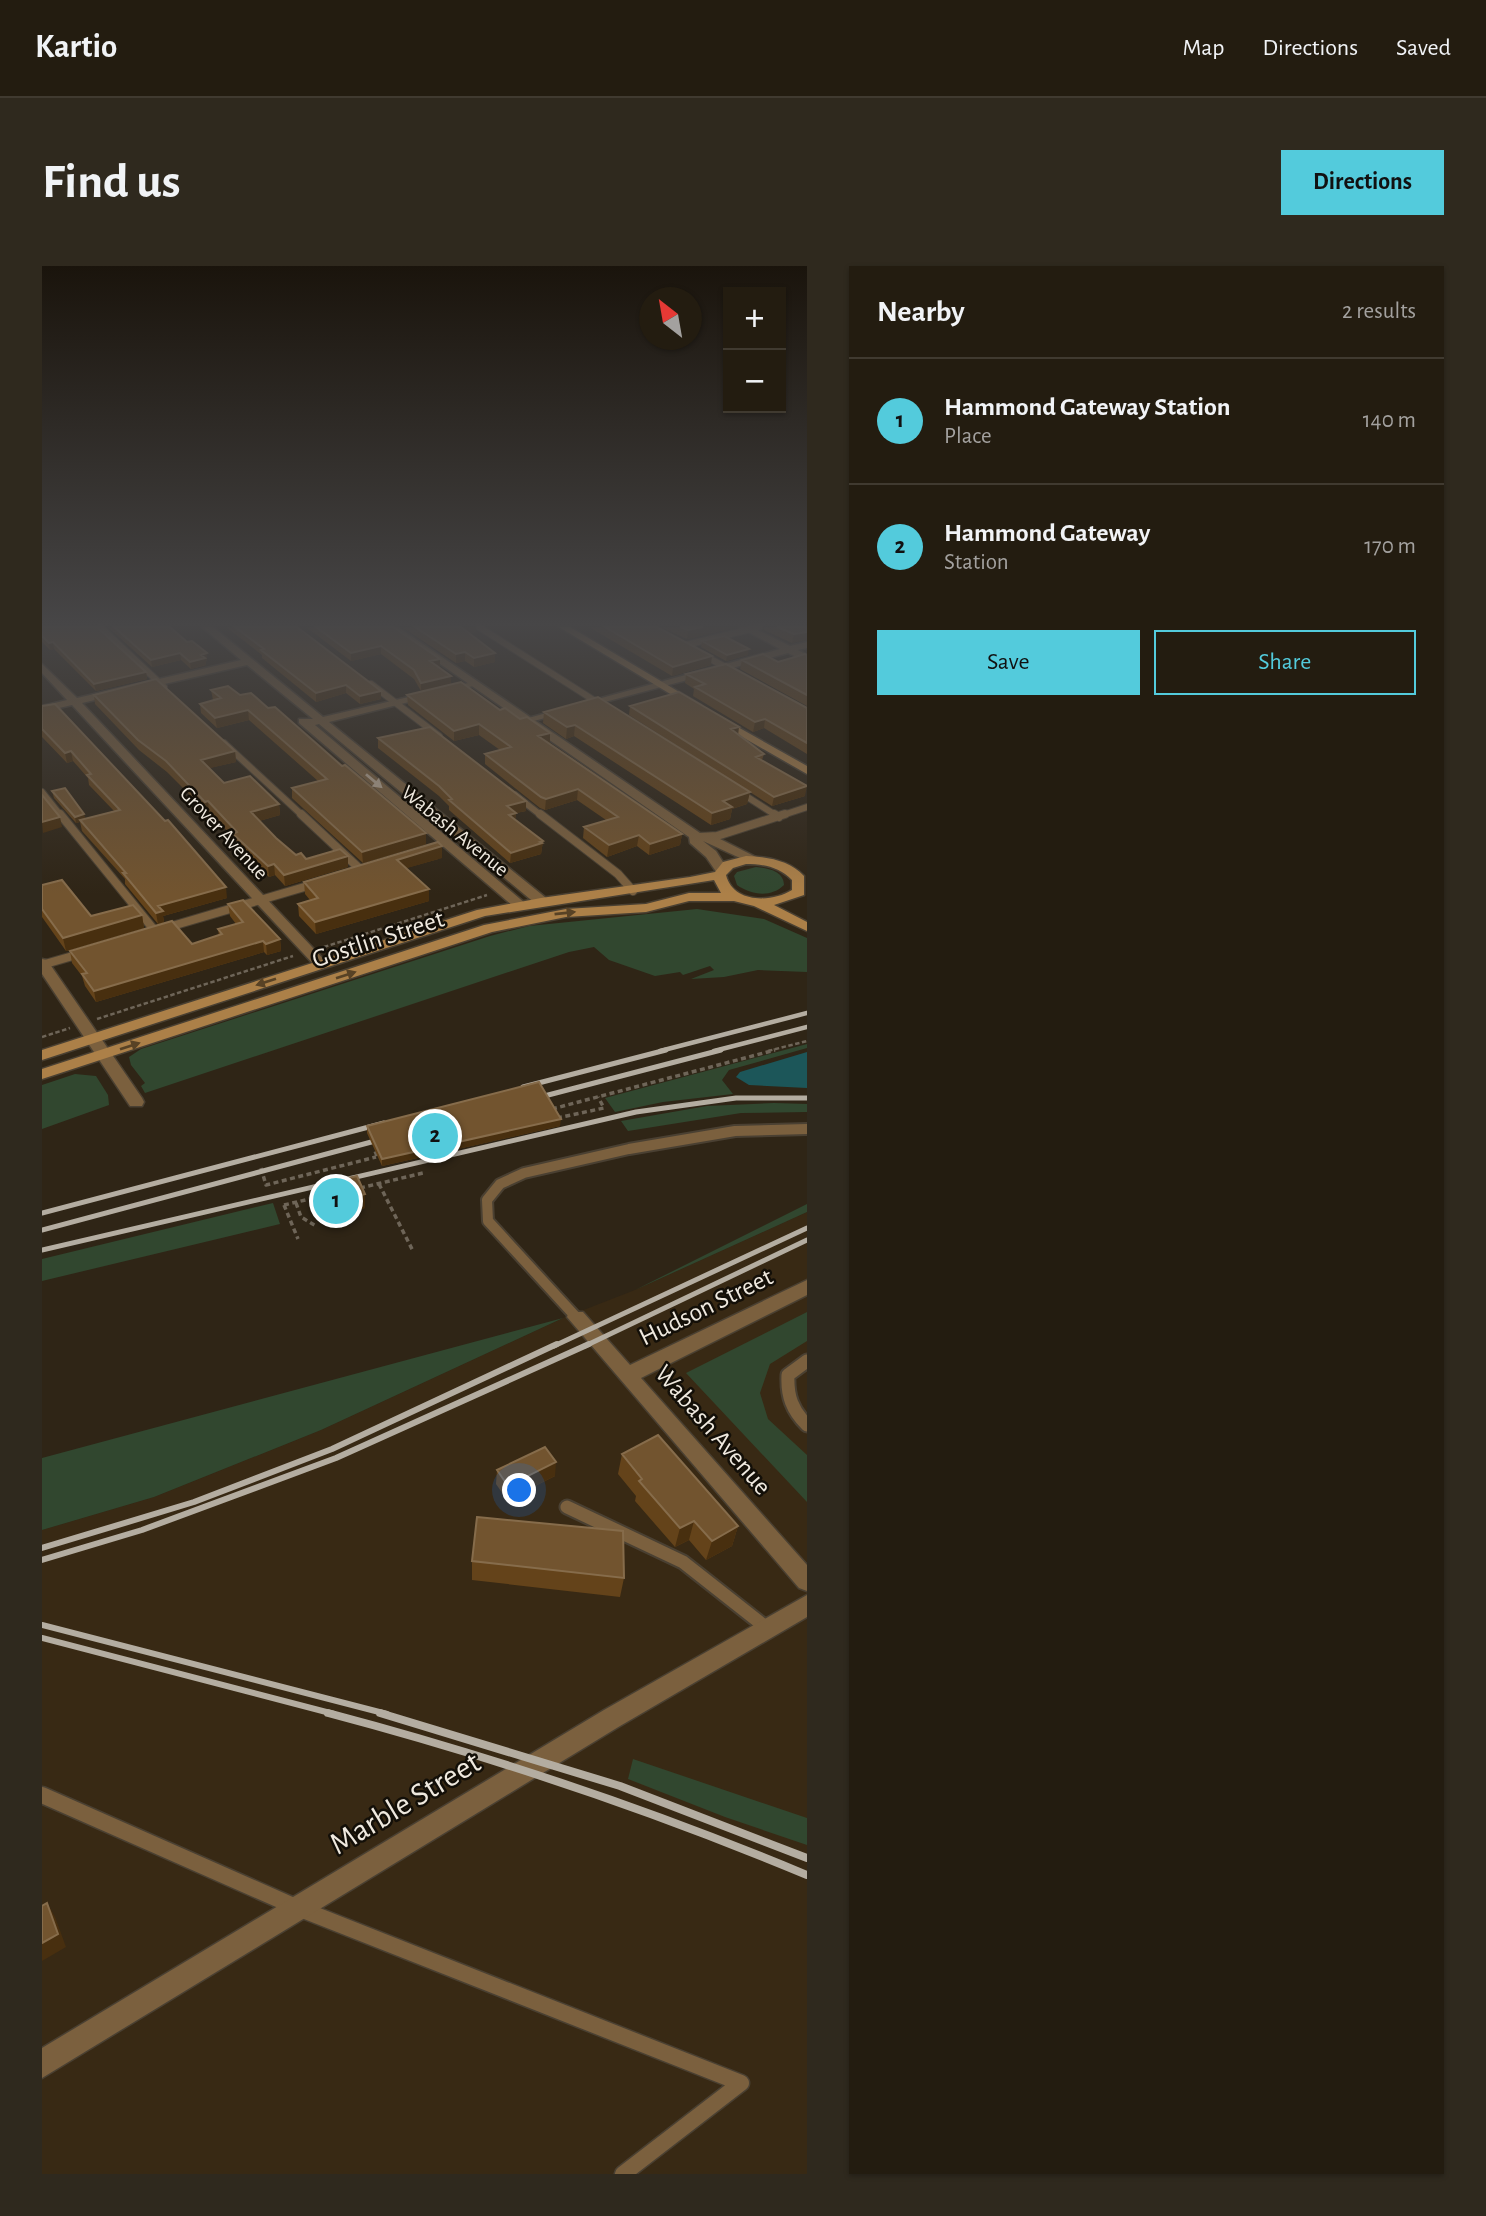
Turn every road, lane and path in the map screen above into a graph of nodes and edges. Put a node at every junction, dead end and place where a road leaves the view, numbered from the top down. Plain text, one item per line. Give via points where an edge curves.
1 (87, 716) edge
2 (297, 716) edge
3 (316, 716) edge
4 (337, 716) edge
5 (412, 716) edge
6 (520, 716) edge
7 (540, 716) edge
8 (715, 716) edge
9 (321, 720) junction
10 (526, 720) junction
11 (307, 724) junction
12 (219, 738) edge
13 (448, 743) edge
14 (807, 771) edge
15 (733, 788) edge
16 (42, 792) edge
17 (512, 792) edge
18 (807, 807) edge
19 (779, 817) junction
20 (697, 837) junction
21 (448, 844) junction
22 (435, 848) edge
23 (757, 860) junction
24 (807, 863) edge
25 (777, 864) junction
26 (373, 866) edge
27 (360, 870) junction
28 (720, 872) junction
29 (348, 874) edge
30 (323, 881) edge
31 (803, 890) edge
32 (633, 891) junction
33 (495, 892) dead end
34 (738, 897) junction
35 (261, 900) junction
36 (541, 901) junction
37 (759, 903) junction
38 (519, 904) junction
39 (646, 908) junction
40 (774, 912) junction
41 (807, 927) edge
42 (155, 931) junction
43 (143, 935) edge
44 (318, 948) dead end
45 (93, 950) edge
46 (299, 955) dead end
47 (42, 964) edge
48 (321, 964) junction
49 (93, 1020) dead end
50 (73, 1027) dead end
51 (42, 1037) edge
52 (93, 1038) junction
53 (807, 1041) edge
54 (42, 1055) edge
55 (104, 1055) junction
56 (42, 1074) edge
57 (598, 1097) junction
58 (136, 1102) dead end
59 (547, 1110) edge
60 (556, 1118) edge
61 (807, 1129) edge
62 (388, 1147) edge
63 (261, 1168) dead end
64 (423, 1173) dead end
65 (275, 1182) junction
66 (379, 1183) junction
67 (277, 1188) dead end
68 (355, 1189) edge
69 (320, 1197) edge
70 (296, 1202) junction
71 (317, 1226) dead end
72 (298, 1238) dead end
73 (413, 1251) dead end
74 (807, 1287) edge
75 (576, 1317) joint
76 (807, 1360) edge
77 (628, 1375) junction
78 (807, 1425) edge
79 (567, 1507) dead end
80 (807, 1581) edge
81 (807, 1605) edge
82 (768, 1629) junction
83 (42, 1795) edge
84 (298, 1908) junction
85 (42, 2064) edge
86 (623, 2174) edge

1 - 35 street, Grover Avenue
2 - 11 street, Wabash Avenue
3 - 9 street, Wabash Avenue
4 - 9 street
5 - 13 lane
6 - 10 street
7 - 10 street
8 - 14 main road
9 - 11 street
9 - 36 street, Wabash Avenue
10 - 20 street
11 -> 21 street, Wabash Avenue
12 - 27 lane
15 - 19 lane
16 - 42 lane
17 - 32 lane via 618,874
18 - 19 lane
19 - 20 lane via 717,836
20 - 23 street
20 - 28 street via 694,840 711,853
21 - 22 lane
21 - 38 street, Wabash Avenue
23 - 25 main road
23 - 28 main road, Gostlin Street via 736,862
24 - 25 main road
25 - 31 main road via 796,875
26 - 27 lane
27 - 29 lane
28 - 32 main road, Gostlin Street via 678,885
28 - 34 main road via 722,887
30 - 35 lane
31 - 37 main road via 784,901
32 - 36 main road, Gostlin Street
33 - 44 path
34 - 37 main road, Gostlin Street
34 - 39 main road, Gostlin Street via 689,897
35 - 42 lane
35 - 48 street, Grover Avenue
36 - 38 main road, Gostlin Street
37 - 40 main road
38 - 48 main road, Gostlin Street
39 - 40 main road via 704,901
55 -> 39 main road, Gostlin Street via 489,928 566,913
40 - 41 main road
42 - 43 lane
45 - 47 lane
46 - 49 path
47 - 52 street
48 -> 52 main road, Gostlin Street
50 - 51 path
52 - 54 main road, Gostlin Street
52 - 55 street
53 - 57 path
55 - 56 main road, Gostlin Street
55 - 58 street
57 - 59 path
57 - 60 path via 604,1108
61 - 75 lane via 748,1129 699,1136 524,1173 500,1184 487,1200 488,1221
62 - 65 path via 374,1150 377,1156
63 - 65 path via 266,1185
64 - 66 path
65 - 67 path
66 - 68 path
66 - 73 path
69 - 70 path
70 - 71 path via 302,1217
70 - 72 path via 284,1204
74 - 77 street, Hudson Street
75 - 77 street, Wabash Avenue
76 - 78 lane via 788,1376 787,1394 795,1413
77 - 80 street, Wabash Avenue
79 - 82 lane via 683,1562
81 - 82 street, Marble Street
82 - 84 street, Marble Street
83 - 84 lane
84 - 85 street, Marble Street
84 - 86 lane via 741,2083

